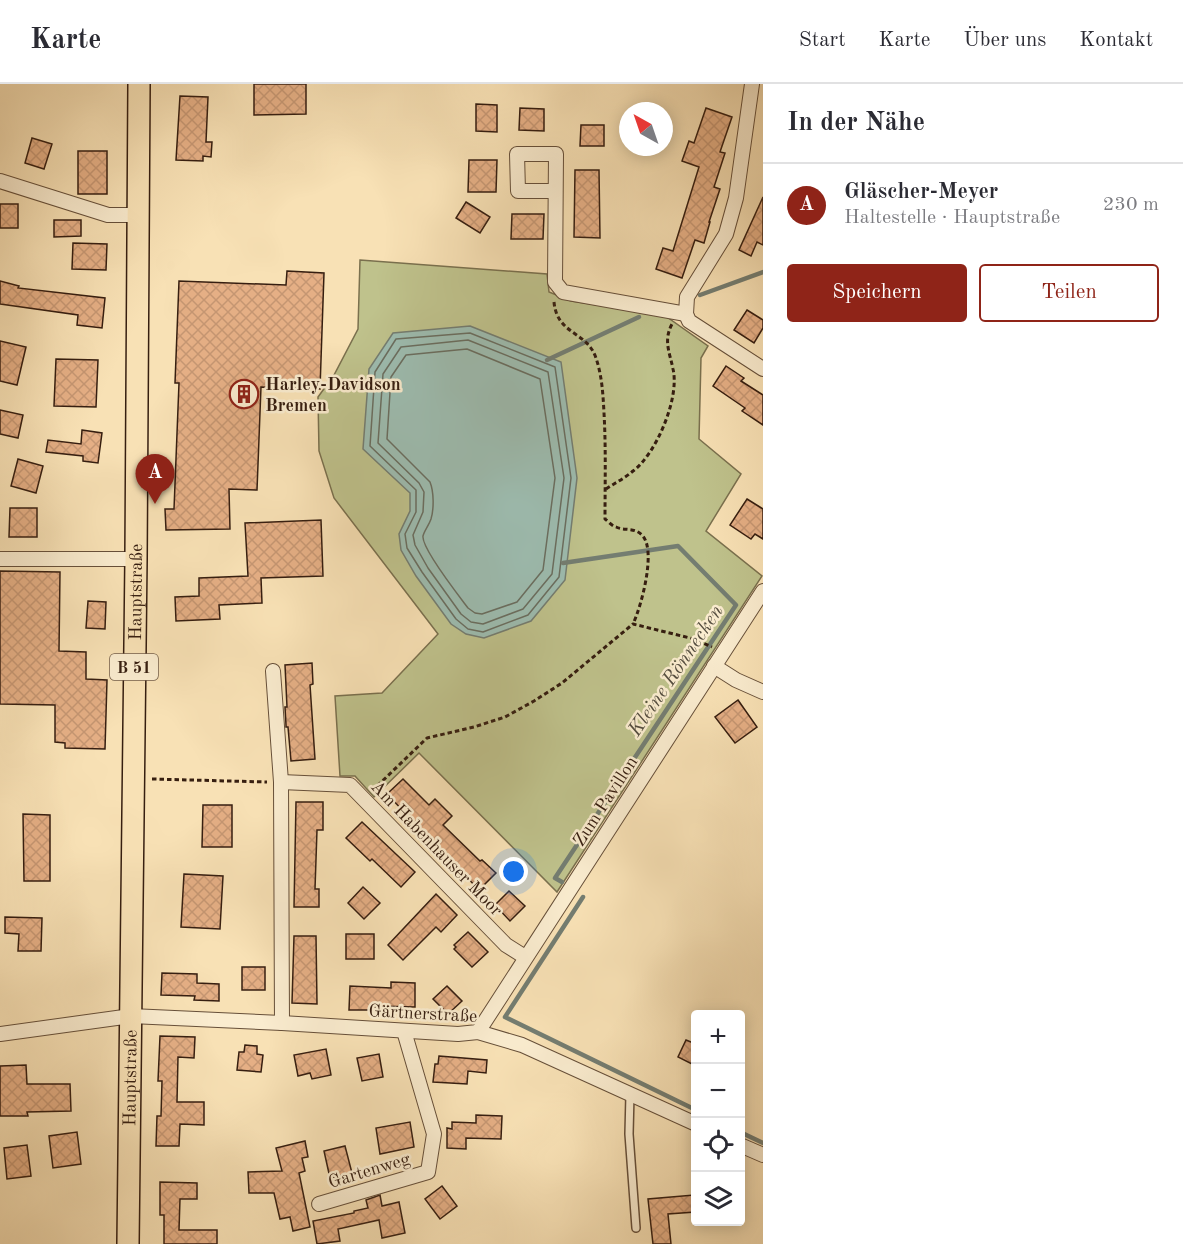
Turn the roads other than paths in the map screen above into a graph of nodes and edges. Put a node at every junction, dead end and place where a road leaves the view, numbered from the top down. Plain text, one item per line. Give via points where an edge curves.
1 (139, 84) edge
2 (752, 84) edge
3 (0, 181) edge
4 (555, 191) dead end
5 (139, 215) junction
6 (682, 313) junction
7 (763, 369) edge
8 (0, 559) edge
9 (136, 559) junction
10 (763, 591) edge
11 (714, 666) junction
12 (273, 671) dead end
13 (763, 692) edge
14 (280, 782) junction
15 (525, 957) junction
16 (131, 1016) junction
17 (282, 1023) junction
18 (404, 1031) junction
19 (478, 1032) junction
20 (0, 1034) edge
21 (630, 1094) junction
22 (691, 1122) edge
23 (745, 1147) edge
24 (763, 1155) edge
25 (319, 1204) dead end
26 (636, 1228) dead end
27 (128, 1244) edge

1 - 5 main road, Hauptstraße / B 51
2 - 6 street via 736,198 726,234 687,297
3 - 5 street via 108,215
4 - 6 street via 555,282 563,292
5 - 9 main road, Hauptstraße / B 51
6 - 7 street
8 - 9 street
9 - 16 main road, Hauptstraße / B 51
10 - 11 street, Zum Pavillon
11 - 13 street
11 - 15 street, Zum Pavillon
12 - 14 street
14 - 15 street, Am Habenhauser Moor via 351,784 506,945
14 - 17 street
15 - 19 street, Zum Pavillon
16 - 17 street, Gärtnerstraße
16 - 20 street, Gärtnerstraße
16 - 27 main road, Hauptstraße / B 51
17 - 18 street, Gärtnerstraße
18 - 19 street, Gärtnerstraße via 458,1035
18 - 25 street, Gartenweg via 434,1134 428,1172
19 - 21 street, Gärtnerstraße via 522,1045
21 - 22 street, Gärtnerstraße
21 - 26 lane
23 - 24 street

